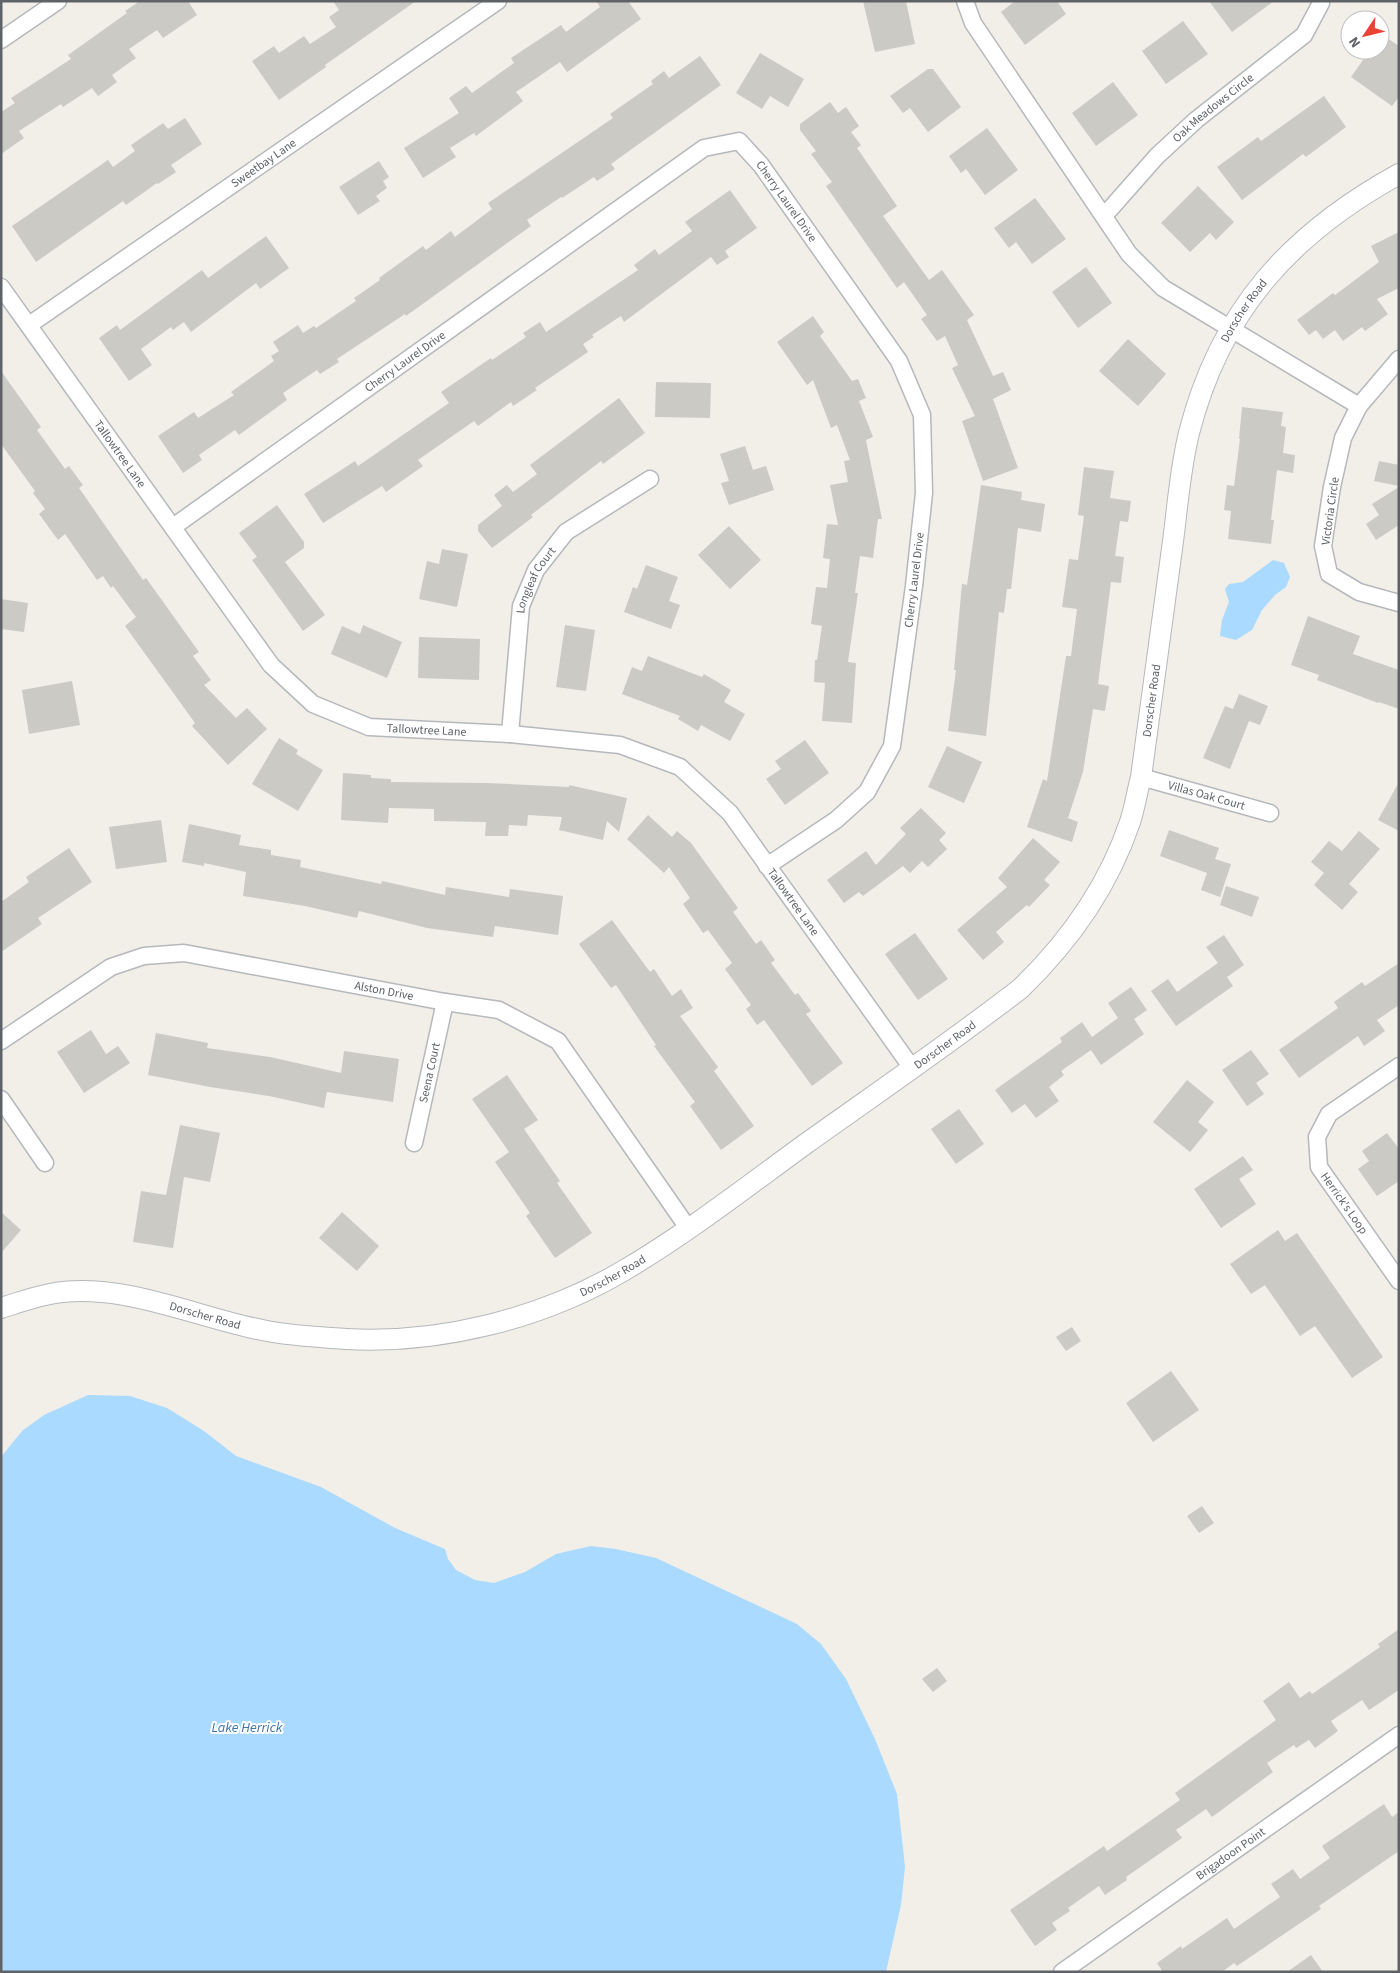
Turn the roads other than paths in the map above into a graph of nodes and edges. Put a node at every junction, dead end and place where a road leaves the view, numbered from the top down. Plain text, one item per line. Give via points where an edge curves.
1 (58, 1) edge
2 (498, 1) edge
3 (966, 1) edge
4 (1320, 1) edge
5 (1, 40) edge
6 (1399, 174) edge
7 (1104, 216) junction
8 (1, 287) edge
9 (29, 325) junction
10 (1231, 328) junction
11 (1399, 359) edge
12 (1358, 406) junction
13 (650, 478) dead end
14 (173, 527) junction
15 (1399, 603) edge
16 (510, 734) junction
17 (1141, 777) junction
18 (1270, 813) dead end
19 (767, 866) junction
20 (445, 1002) junction
21 (1, 1041) edge
22 (1399, 1066) edge
23 (912, 1068) junction
24 (1, 1099) edge
25 (414, 1143) dead end
26 (45, 1163) dead end
27 (688, 1228) junction
28 (1399, 1281) edge
29 (1, 1308) edge
30 (1399, 1735) edge
31 (1062, 1972) edge

1 - 5 street
2 - 9 street, Sweetbay Lane
3 - 7 street via 972,23
4 - 7 street, Oak Meadows Circle via 1304,35 1196,120 1156,156
6 - 10 street, Dorscher Road via 1308,234 1264,280
7 - 10 street via 1129,254 1163,288
8 - 9 street, Tallowtree Lane
9 - 14 street, Tallowtree Lane
10 - 12 street
10 - 17 street, Dorscher Road via 1210,370 1189,435
11 - 12 street, Victoria Circle
12 - 15 street, Victoria Circle via 1343,438 1323,546 1329,574 1359,592
13 - 16 street, Longleaf Court via 566,532 536,570 522,606
14 - 16 street, Tallowtree Lane via 271,665 314,704 368,727
14 - 19 street, Cherry Laurel Drive via 704,148 739,141 761,165 899,361 922,415 924,493 892,746 867,792 836,820
16 - 19 street, Tallowtree Lane via 620,745 680,768 730,813
17 - 18 street, Villas Oak Court
17 - 23 street, Dorscher Road via 1131,820 1118,855 1096,898 1073,932 1046,965 1020,989
19 - 23 street, Tallowtree Lane
20 - 21 street, Alston Drive via 184,953 144,956 111,967
20 - 25 street, Seena Court
20 - 27 street, Alston Drive via 499,1010 558,1041
22 - 28 street, Herrick's Loop via 1329,1114 1317,1137 1318,1167
23 - 27 street, Dorscher Road
24 - 26 street
27 - 29 street, Dorscher Road via 623,1271 582,1292 496,1323 410,1338 350,1339 265,1331 128,1296 90,1292 52,1294
30 - 31 street, Brigadoon Point

